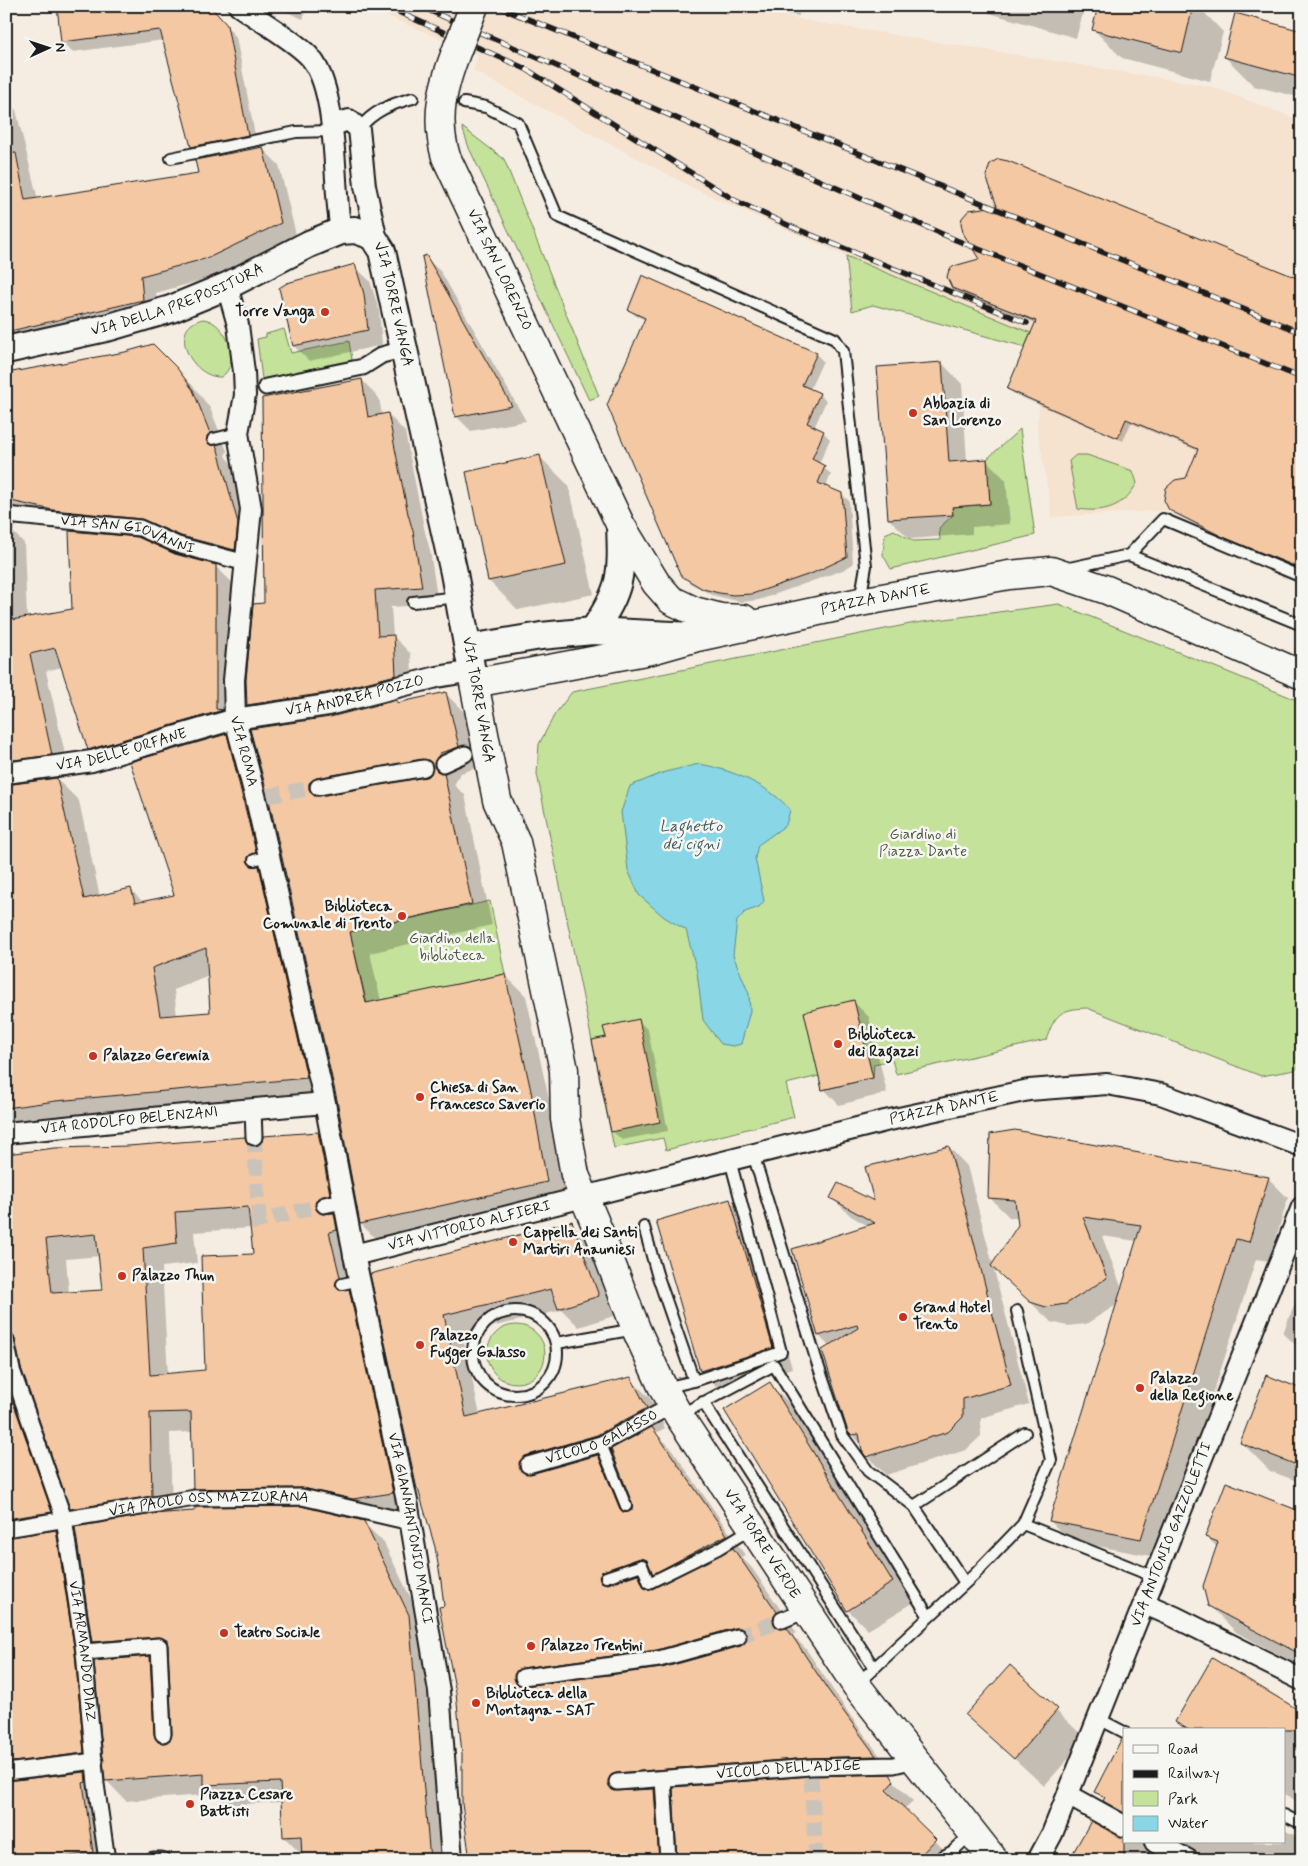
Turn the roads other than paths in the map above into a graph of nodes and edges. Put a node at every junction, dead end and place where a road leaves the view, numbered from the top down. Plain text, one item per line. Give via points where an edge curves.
1 (239, 6) edge
2 (474, 6) edge
3 (413, 98) dead end
4 (464, 103) dead end
5 (359, 129) junction
6 (332, 131) junction
7 (171, 158) dead end
8 (340, 230) junction
9 (377, 241) junction
10 (227, 286) junction
11 (7, 348) edge
12 (404, 349) junction
13 (266, 387) dead end
14 (238, 433) junction
15 (213, 439) dead end
16 (6, 515) edge
17 (620, 524) junction
18 (1129, 555) junction
19 (246, 563) junction
20 (1055, 572) junction
21 (1302, 577) edge
22 (459, 597) junction
23 (413, 602) dead end
24 (860, 602) junction
25 (771, 621) junction
26 (1302, 625) edge
27 (592, 631) junction
28 (698, 637) junction
29 (472, 667) junction
30 (1302, 675) edge
31 (235, 719) junction
32 (465, 754) dead end
33 (442, 764) dead end
34 (424, 768) dead end
35 (6, 773) edge
36 (318, 787) tunnel mouth
37 (325, 1103) junction
38 (253, 1110) junction
39 (6, 1133) edge
40 (254, 1137) tunnel mouth
41 (1302, 1146) edge
42 (753, 1154) junction
43 (730, 1160) junction
44 (584, 1197) junction
45 (1302, 1207) edge
46 (644, 1227) dead end
47 (354, 1256) junction
48 (1016, 1311) dead end
49 (636, 1329) junction
50 (6, 1341) edge
51 (557, 1344) junction
52 (694, 1381) junction
53 (703, 1402) junction
54 (671, 1403) junction
55 (1025, 1433) dead end
56 (601, 1444) junction
57 (528, 1466) dead end
58 (626, 1506) dead end
59 (914, 1506) junction
60 (64, 1519) junction
61 (410, 1522) junction
62 (1024, 1524) junction
63 (6, 1529) edge
64 (752, 1529) junction
65 (1155, 1577) junction
66 (606, 1578) dead end
67 (965, 1583) junction
68 (1145, 1604) junction
69 (929, 1617) junction
70 (738, 1638) tunnel mouth
71 (84, 1652) junction
72 (865, 1676) junction
73 (523, 1677) dead end
74 (1302, 1680) edge
75 (1099, 1719) junction
76 (1123, 1731) edge
77 (163, 1734) dead end
78 (915, 1760) junction
79 (94, 1762) junction
80 (6, 1772) edge
81 (663, 1779) junction
82 (617, 1782) dead end
83 (1068, 1795) junction
84 (1286, 1816) edge
85 (1302, 1824) edge
86 (1123, 1825) edge
87 (973, 1833) junction
88 (1159, 1844) edge
89 (671, 1858) edge
90 (988, 1858) edge
91 (107, 1860) edge
92 (153, 1860) edge
93 (162, 1860) edge
94 (452, 1860) edge
95 (936, 1860) edge
96 (1038, 1860) edge
97 (1188, 1860) edge

1 - 6 street via 307,54 316,64 328,100
2 - 17 main road, VIA SAN LORENZO, bridge via 444,85 440,110 446,158
3 - 5 lane via 377,112
4 - 24 lane via 486,106 518,123 557,216 835,339 843,351 866,566
5 - 6 street via 349,120 336,124
5 - 9 street via 365,186
6 - 7 lane via 296,132
6 - 8 street
8 - 9 street, VIA TORRE VANGA via 355,230
8 - 10 street, VIA DELLA PREPOSITURA
9 - 12 street, VIA TORRE VANGA
10 - 11 street, VIA DELLA PREPOSITURA via 146,317
10 - 14 street, VIA ROMA via 238,325 244,395
12 - 13 street via 382,355 363,367
12 - 22 street, VIA TORRE VANGA
14 - 15 lane
14 - 19 street, VIA ROMA via 250,509
16 - 19 street, VIA SAN GIOVANNI via 140,528 178,545
17 - 25 main road, VIA SAN LORENZO via 656,583 671,600 694,611 721,618
17 - 27 street, VIA SAN LORENZO via 622,558 619,585 608,609
18 - 20 lane, PIAZZA DANTE
18 - 21 lane via 1163,519
18 - 26 lane
19 - 31 street, VIA ROMA via 234,680
20 - 24 main road, PIAZZA DANTE via 1009,575
20 - 30 main road, PIAZZA DANTE via 1107,590
22 - 23 lane
22 - 29 street, VIA TORRE VANGA
24 - 25 main road, PIAZZA DANTE
25 - 28 main road, PIAZZA DANTE
27 - 28 street, PIAZZA DANTE
27 - 29 street, PIAZZA DANTE via 541,636
28 - 29 main road, PIAZZA DANTE via 651,650
29 - 31 street, VIA ANDREA POZZO via 328,705
29 - 44 main road, VIA TORRE VANGA via 497,800 516,842 528,897 564,1070 566,1134 575,1175
31 - 35 street, VIA DELLE ORFANE via 92,761
31 - 37 street, VIA ROMA via 261,858
32 - 33 street
34 - 36 street
37 - 38 street, VIA RODOLFO BELENZANI
37 - 47 street, VIA GIANNANTONIO MANCI via 334,1203
38 - 39 street, VIA RODOLFO BELENZANI
38 - 40 street
41 - 42 street, PIAZZA DANTE via 1161,1094 1107,1084 1029,1090
42 - 43 street, PIAZZA DANTE
42 - 59 lane via 842,1435 868,1471
43 - 44 street, PIAZZA DANTE
43 - 52 lane via 781,1352
44 - 47 street, VIA VITTORIO ALFIERI
44 - 49 main road, VIA TORRE VERDE
45 - 65 street, VIA ANTONIO GAZZOLETTI
46 - 52 lane
47 - 61 street, VIA GIANNANTONIO MANCI via 351,1282
48 - 62 lane via 1051,1460
49 - 51 lane
49 - 54 main road, VIA TORRE VERDE
50 - 60 street, VIA ARMANDO DIAZ via 12,1370
51 - 51 lane via 542,1320 517,1311 504,1312 486,1323 475,1340 473,1354 482,1380 493,1390 520,1396 534,1392 546,1383 554,1371
52 - 54 lane
53 - 54 lane
53 - 69 lane via 774,1365
53 - 72 lane
54 - 56 street, VICOLO GALASSO
54 - 64 main road, VIA TORRE VERDE
55 - 59 lane
56 - 57 street, VICOLO GALASSO
56 - 58 lane
59 - 67 lane
60 - 61 street, VIA PAOLO OSS MAZZURANA via 195,1498 302,1497
60 - 63 street, VIA PAOLO OSS MAZZURANA
60 - 71 street, VIA ARMANDO DIAZ
61 - 94 street, VIA GIANNANTONIO MANCI via 439,1691
62 - 65 lane
62 - 67 lane
64 - 66 lane via 649,1583 642,1565
64 - 72 main road, VIA TORRE VERDE via 794,1615
65 - 68 street, VIA ANTONIO GAZZOLETTI
67 - 69 lane
68 - 74 street
68 - 75 street, VIA ANTONIO GAZZOLETTI
69 - 72 lane
70 - 73 street via 659,1659 546,1677
71 - 77 street via 159,1646
71 - 79 street, VIA ARMANDO DIAZ
72 - 78 main road, VIA TORRE VERDE
75 - 76 lane
75 - 83 street, VIA ANTONIO GAZZOLETTI
78 - 81 street, VICOLO DELL'ADIGE via 811,1772
78 - 87 main road, VIA TORRE VERDE
79 - 80 street
79 - 91 street, VIA ARMANDO DIAZ
81 - 82 street, VICOLO DELL'ADIGE
81 - 89 street
83 - 86 street
83 - 96 street, VIA ANTONIO GAZZOLETTI
84 - 85 lane
87 - 90 main road, VIA TORRE VERDE
87 - 95 lane
88 - 97 street
92 - 93 street

